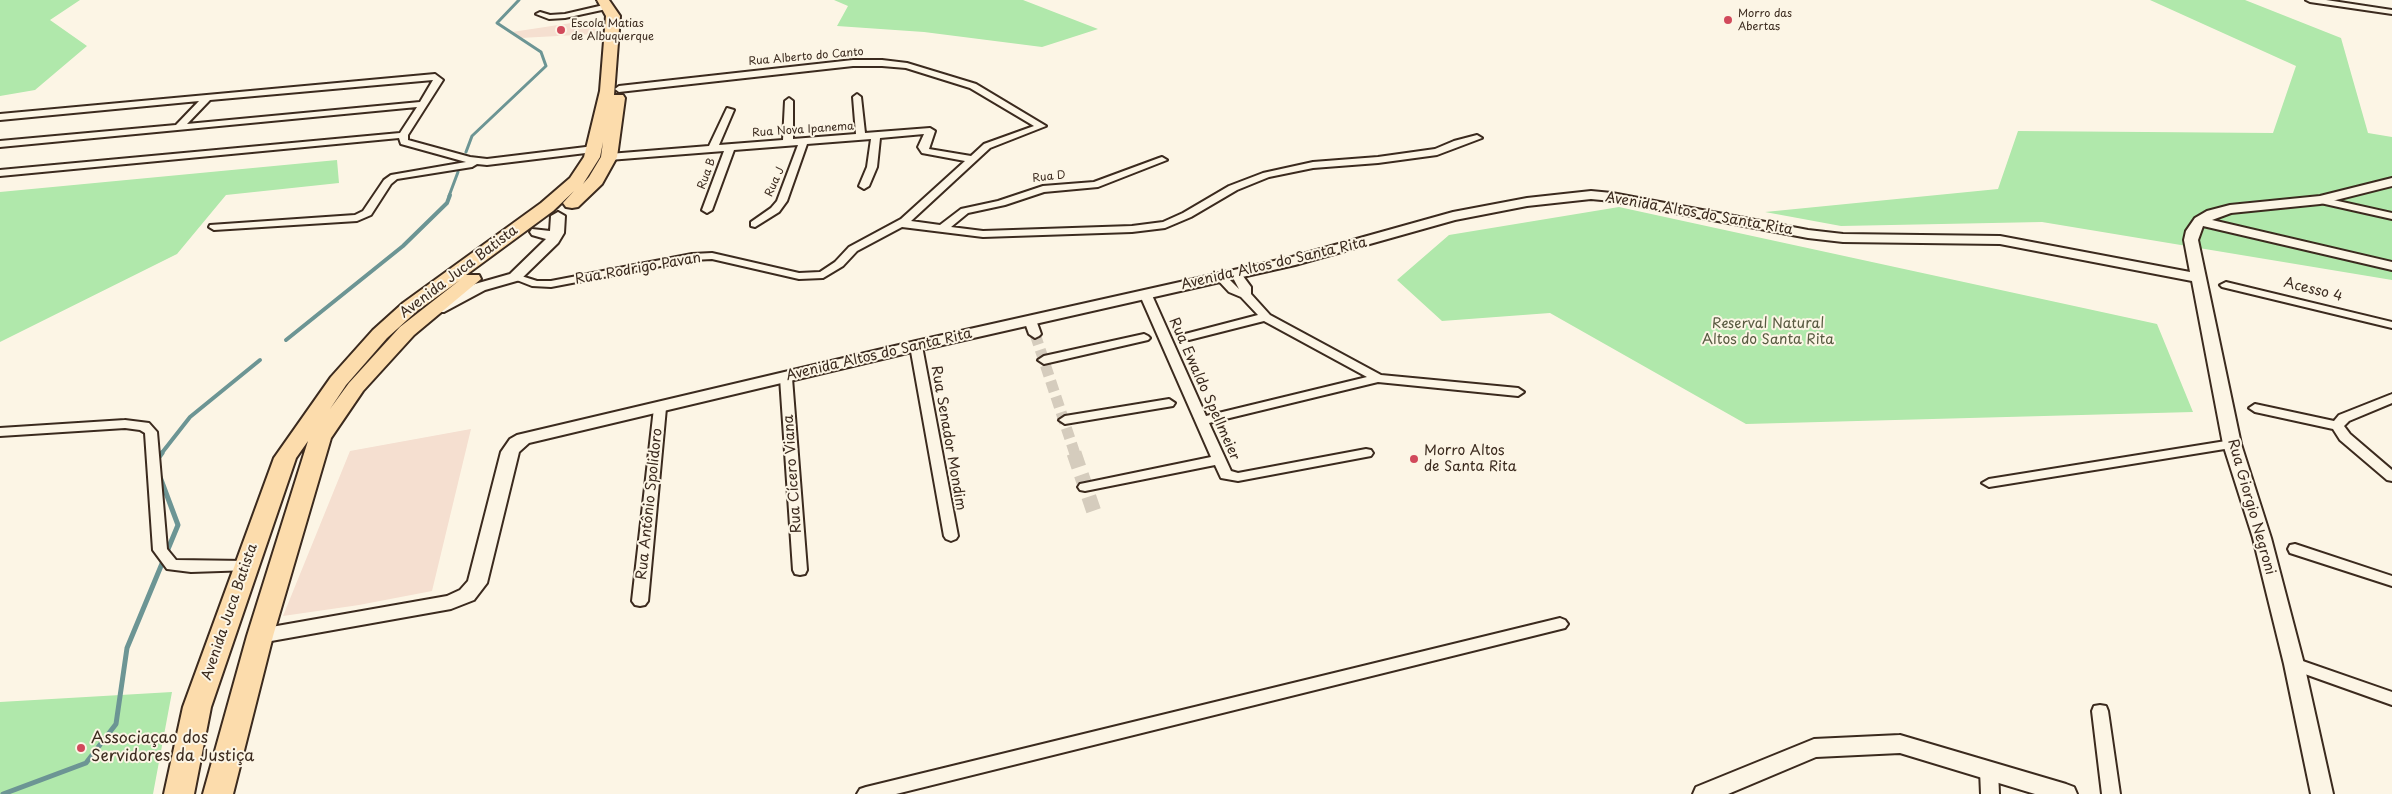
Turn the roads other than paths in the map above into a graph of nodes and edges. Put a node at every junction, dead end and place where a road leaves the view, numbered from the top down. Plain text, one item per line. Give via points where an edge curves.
1 (2310, 0) edge
2 (609, 2) edge
3 (2392, 12) edge
4 (540, 14) dead end
5 (627, 27) dead end
6 (625, 45) dead end
7 (619, 89) junction
8 (857, 97) dead end
9 (207, 98) junction
10 (789, 101) dead end
11 (423, 104) junction
12 (730, 110) dead end
13 (10, 116) junction
14 (0, 117) edge
15 (0, 126) edge
16 (1041, 126) joint
17 (179, 127) junction
18 (403, 135) junction
19 (876, 136) junction
20 (861, 137) junction
21 (1477, 138) dead end
22 (804, 140) junction
23 (788, 142) junction
24 (0, 144) edge
25 (730, 147) junction
26 (713, 148) junction
27 (602, 153) junction
28 (972, 159) junction
29 (1162, 160) dead end
30 (487, 162) junction
31 (0, 173) edge
32 (2392, 182) edge
33 (864, 186) dead end
34 (2320, 200) junction
35 (707, 210) dead end
36 (2392, 216) edge
37 (2200, 221) junction
38 (899, 223) junction
39 (755, 224) dead end
40 (214, 227) dead end
41 (944, 228) junction
42 (545, 236) junction
43 (502, 239) junction
44 (2354, 255) junction
45 (2392, 261) edge
46 (2392, 266) edge
47 (515, 276) junction
48 (2199, 278) junction
49 (1236, 284) junction
50 (2226, 285) dead end
51 (1145, 294) junction
52 (415, 313) junction
53 (1266, 317) junction
54 (2392, 325) edge
55 (1189, 336) dead end
56 (1144, 338) dead end
57 (916, 346) junction
58 (1044, 360) dead end
59 (786, 378) junction
60 (1378, 378) junction
61 (1518, 392) dead end
62 (2392, 398) edge
63 (1169, 403) dead end
64 (660, 408) junction
65 (2255, 408) dead end
66 (1065, 420) dead end
67 (1203, 421) junction
68 (2337, 426) junction
69 (0, 432) edge
70 (2232, 444) junction
71 (1366, 453) dead end
72 (1219, 460) junction
73 (2392, 477) edge
74 (1989, 482) dead end
75 (1086, 487) dead end
76 (951, 536) dead end
77 (2295, 549) dead end
78 (246, 566) junction
79 (800, 570) dead end
80 (2392, 581) edge
81 (640, 600) dead end
82 (1560, 624) dead end
83 (260, 636) junction
84 (2294, 664) junction
85 (2392, 699) edge
86 (2100, 711) dead end
87 (1989, 770) junction
88 (179, 794) edge
89 (218, 794) edge
90 (866, 794) edge
91 (1704, 794) edge
92 (1990, 794) edge
93 (2066, 794) edge
94 (2111, 794) edge
95 (2322, 794) edge

1 - 3 street
2 - 4 street via 558,17
2 - 5 main road via 624,14
2 - 27 main road, Avenida Juca Batista via 613,16
6 - 7 main road, Avenida Juca Batista
7 - 16 street, Rua Alberto do Canto via 852,63 882,63 907,66 974,86
7 - 27 main road, Avenida Juca Batista
8 - 20 street
9 - 11 street via 438,77
9 - 13 street
9 - 17 street
10 - 23 street
11 - 17 street
11 - 18 street
12 - 26 street
13 - 14 street
13 - 15 street
16 - 28 street, Rua Rodrigo Pavan via 987,146
17 - 24 street
18 - 30 street via 404,142 433,152
18 - 31 street
19 - 20 street, Rua Nova Ipanema
19 - 28 street, Rua Nova Ipanema via 930,131 923,147 925,151
19 - 33 street via 872,168
20 - 22 street, Rua Nova Ipanema
21 - 41 street via 1457,142 1437,152 1313,165 1254,178 1166,225 1017,234 983,234
22 - 23 street, Rua Nova Ipanema
22 - 39 street, Rua J via 782,201
23 - 25 street, Rua Nova Ipanema
25 - 26 street, Rua Nova Ipanema
25 - 35 street, Rua B
26 - 27 street, Rua Nova Ipanema
27 - 30 street, Rua Nova Ipanema
27 - 42 main road, Avenida Juca Batista via 596,180 558,216
27 - 43 main road, Avenida Juca Batista via 592,158 576,181 547,207
28 - 38 street, Rua Rodrigo Pavan
29 - 41 street, Rua D via 1095,185 1043,189 965,211
30 - 40 street via 394,177 367,212 357,218
32 - 34 street
34 - 36 street
34 - 37 street via 2230,209
37 - 44 street
37 - 48 street, Rua Giorgio Negroni via 2191,240
38 - 41 street
38 - 47 street, Rua Rodrigo Pavan via 853,249 830,272 815,276 774,271 712,256 550,284 536,284
42 - 43 main road
42 - 47 street
42 - 52 main road, Avenida Juca Batista
43 - 52 main road, Avenida Juca Batista
44 - 45 street
44 - 46 street
47 - 52 street
48 - 49 street, Avenida Altos do Santa Rita via 2000,240 1843,238 1591,195 1527,202 1452,216
48 - 70 street, Rua Giorgio Negroni
49 - 51 street, Avenida Altos do Santa Rita
49 - 53 street
50 - 54 street, Acesso 4
51 - 57 street, Avenida Altos do Santa Rita via 1032,327
51 - 67 street, Rua Ewaldo Spellmeier
52 - 78 main road, Avenida Juca Batista via 380,334 338,381 285,458
52 - 83 main road, Avenida Juca Batista via 407,331 356,386 320,438
53 - 55 street
53 - 60 street
56 - 58 street
57 - 59 street, Avenida Altos do Santa Rita
57 - 76 street, Rua Senador Mondim
59 - 64 street, Avenida Altos do Santa Rita
59 - 79 street, Rua Cícero Viana
60 - 61 street
60 - 67 street
62 - 68 street via 2344,418
63 - 66 street
64 - 81 street, Rua Antônio Spolidoro
64 - 83 street, Avenida Altos do Santa Rita via 530,437 516,443 510,452 477,583 467,595 451,602
65 - 68 street
67 - 72 street, Rua Ewaldo Spellmeier
68 - 73 street via 2345,437
69 - 78 street via 126,424 144,426 151,432 160,550 172,565
70 - 74 street
70 - 84 street, Rua Giorgio Negroni via 2262,538
71 - 72 street, Rua Ewaldo Spellmeier via 1234,477 1226,475
72 - 75 street
77 - 80 street
78 - 88 main road, Avenida Juca Batista via 197,707
82 - 90 street
83 - 89 main road, Avenida Juca Batista
84 - 85 street
84 - 95 street, Rua Giorgio Negroni
86 - 94 street
87 - 91 street via 1900,744 1814,748
87 - 92 street
87 - 93 street

